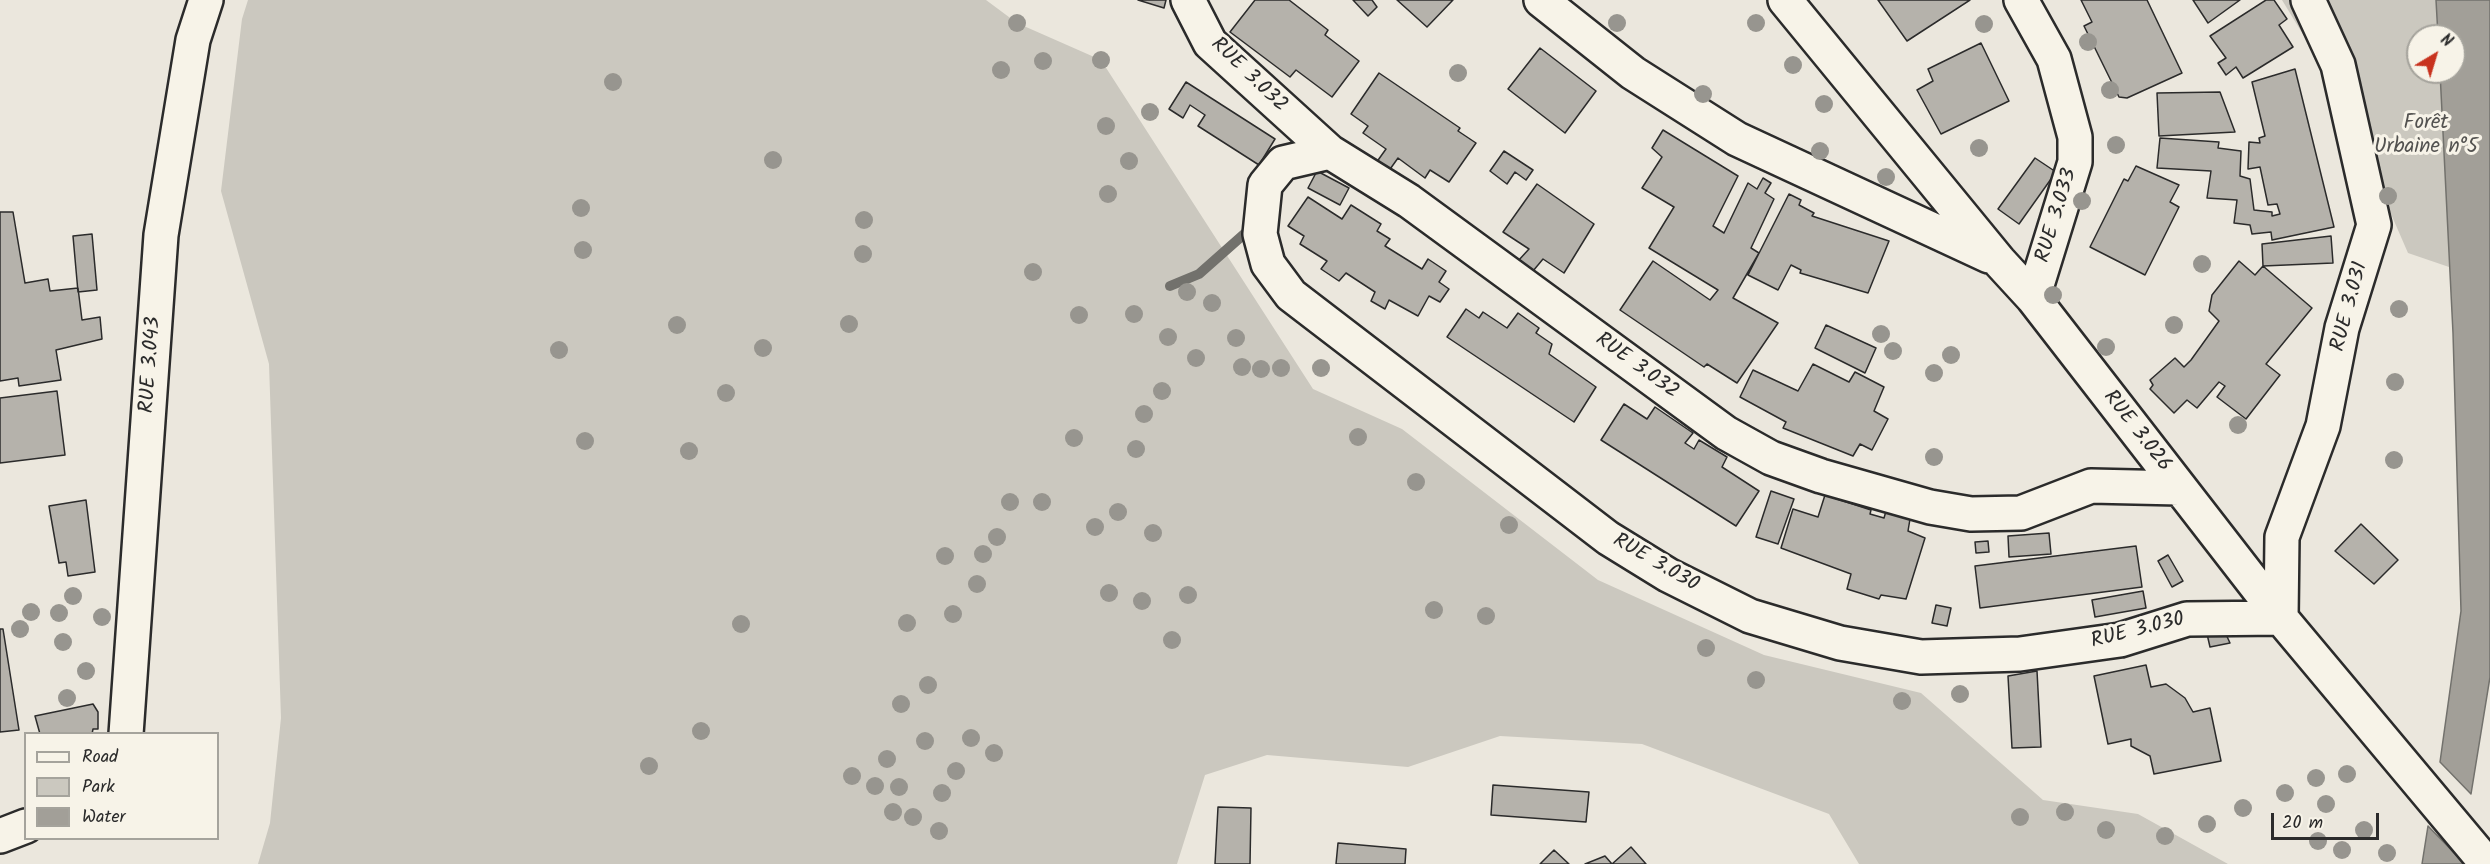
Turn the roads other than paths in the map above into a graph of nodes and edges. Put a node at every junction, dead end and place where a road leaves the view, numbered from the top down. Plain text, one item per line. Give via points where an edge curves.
1 (206, 0) edge
2 (1188, 0) edge
3 (1541, 0) edge
4 (1785, 0) edge
5 (2021, 0) edge
6 (2307, 0) edge
7 (1330, 152) junction
8 (1999, 261) junction
9 (2032, 298) junction
10 (2179, 488) junction
11 (2281, 618) junction
12 (126, 732) edge
13 (24, 827) edge
14 (0, 836) edge
15 (2483, 859) edge

1 - 12 street, RUE 3.043 via 193,40 161,235
2 - 7 street, RUE 3.032 via 1210,43
3 - 8 street via 1633,73 1737,139
4 - 8 street, RUE 3.026
5 - 9 street, RUE 3.033 via 2054,59 2075,137 2075,162
6 - 11 street, RUE 3.031 via 2338,65 2374,225 2342,328 2323,426 2283,537
7 - 10 street, RUE 3.032 via 1409,201 1726,433 1771,458 1930,507 1971,514 2021,513 2091,486
7 - 11 street, RUE 3.030 via 1283,163 1265,185 1260,234 1268,264 1291,295 1608,538 1668,575 1750,616 1840,643 1921,657 2020,654 2109,642 2187,619
8 - 9 street, RUE 3.026
9 - 10 street, RUE 3.026
10 - 11 street, RUE 3.026
11 - 15 street, RUE 3.026
13 - 14 street

